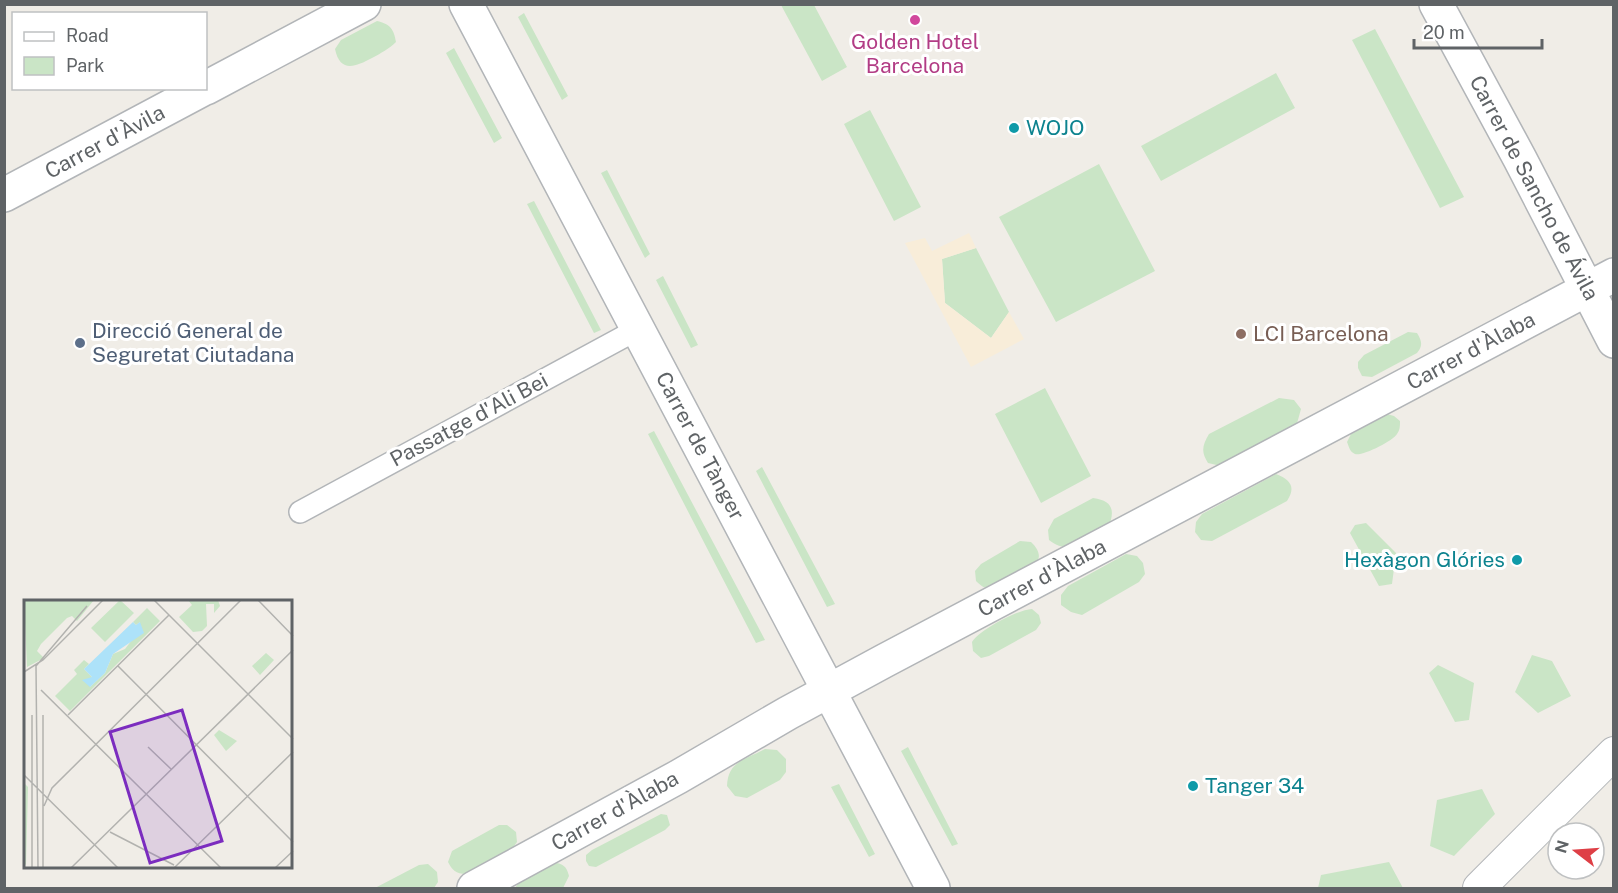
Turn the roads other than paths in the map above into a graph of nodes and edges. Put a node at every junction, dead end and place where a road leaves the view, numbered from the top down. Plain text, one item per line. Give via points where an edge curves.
1 (364, 4) edge
2 (466, 4) edge
3 (1436, 4) edge
4 (207, 87) edge
5 (201, 90) edge
6 (4, 195) edge
7 (1600, 282) edge
8 (638, 329) junction
9 (1614, 341) edge
10 (300, 512) dead end
11 (830, 691) junction
12 (1614, 753) edge
13 (474, 888) edge
14 (933, 888) edge
15 (1479, 888) edge

1 - 4 street, Carrer d'Àvila
2 - 8 street, Carrer de Tànger
3 - 7 street, Carrer de Sancho de Ávila via 1520,159
5 - 6 street, Carrer d'Àvila
7 - 9 street, Carrer de Sancho de Ávila
7 - 11 street, Carrer d'Àlaba
8 - 10 lane, Passatge d'Ali Bei
8 - 11 street, Carrer de Tànger
11 - 13 street, Carrer d'Àlaba
11 - 14 street, Carrer de Tànger
12 - 15 street

